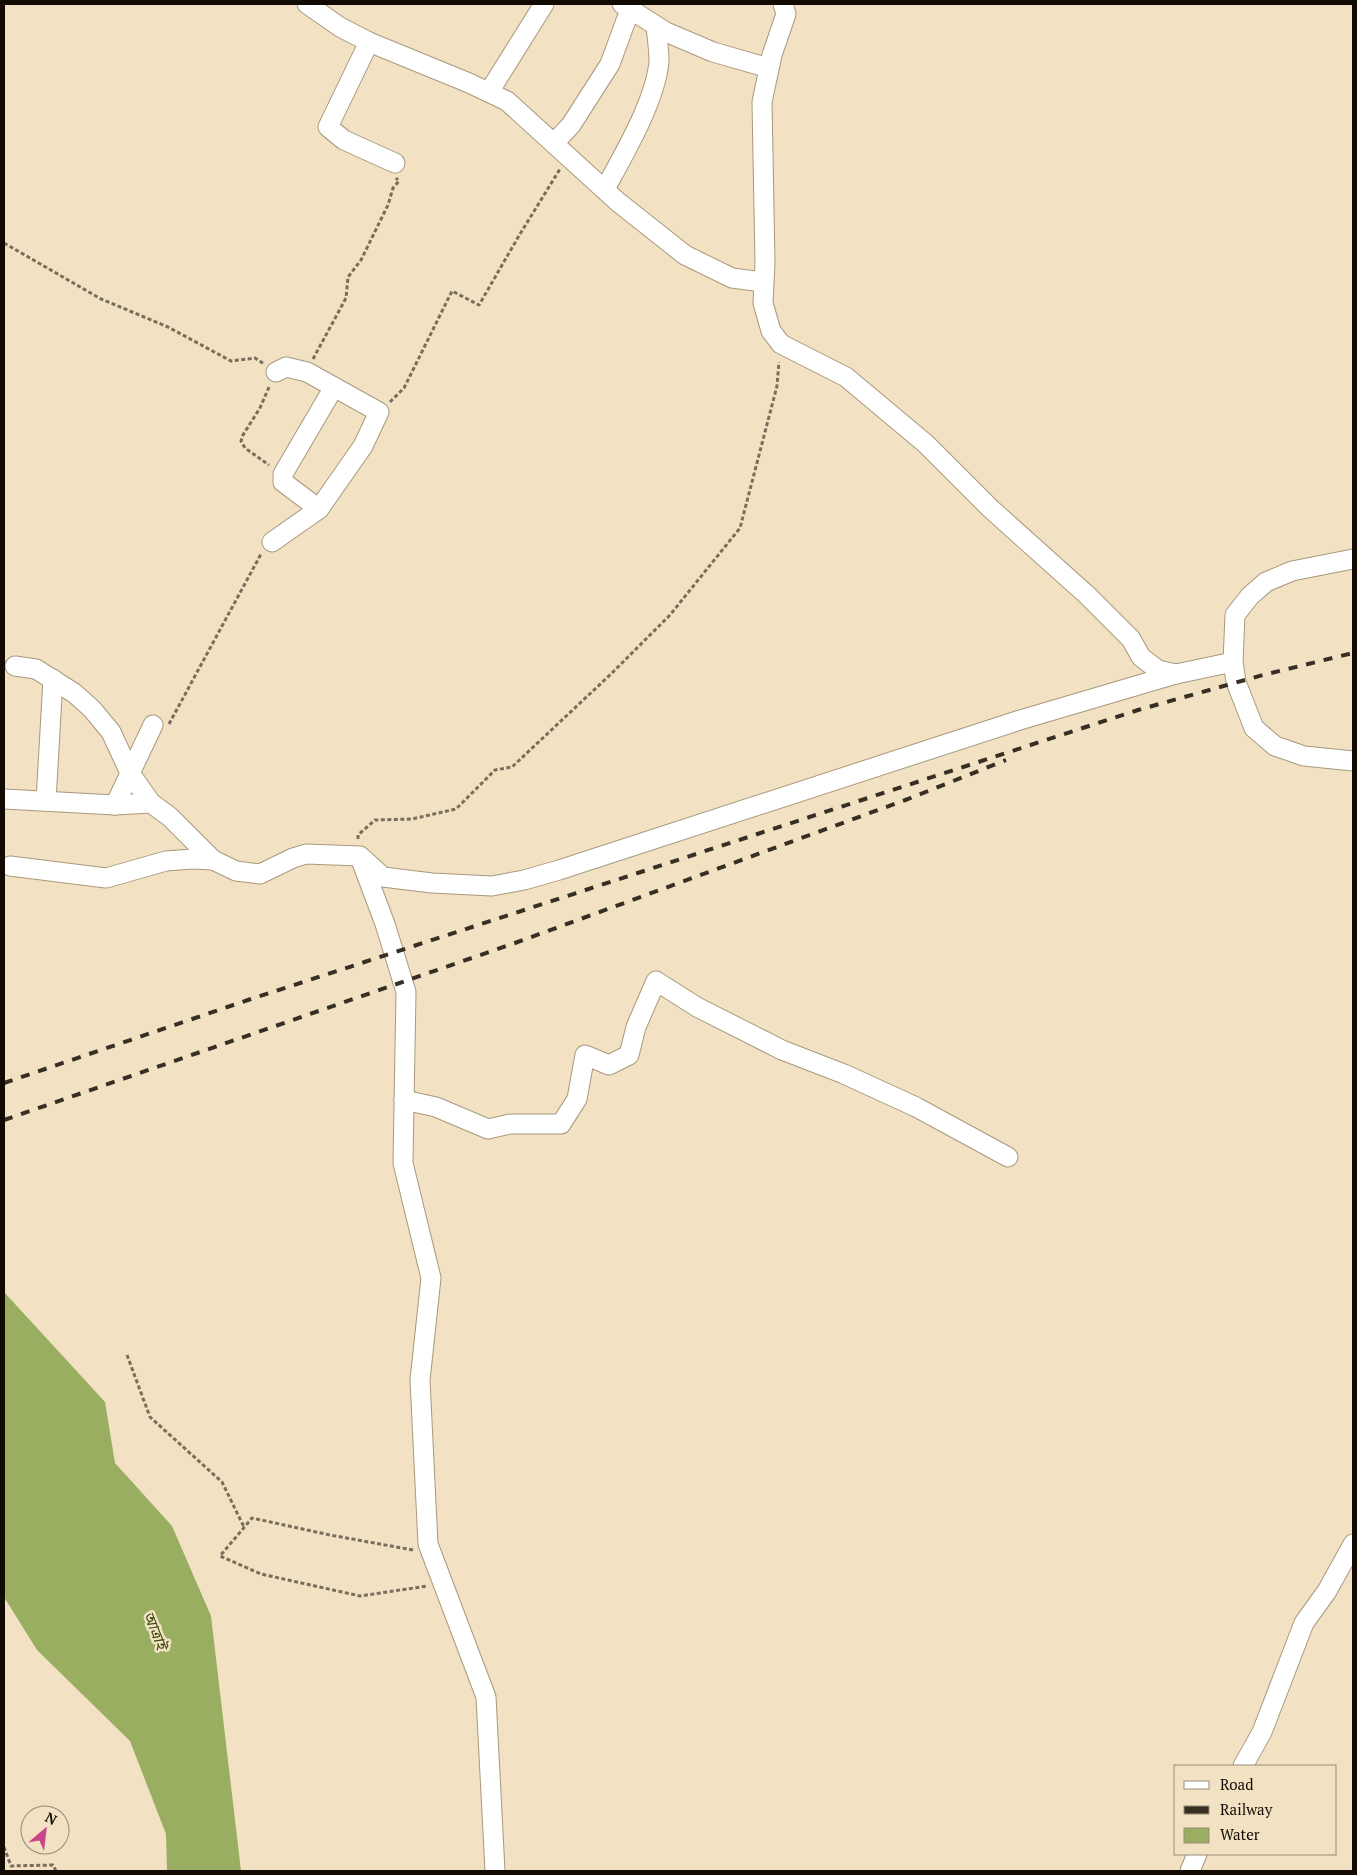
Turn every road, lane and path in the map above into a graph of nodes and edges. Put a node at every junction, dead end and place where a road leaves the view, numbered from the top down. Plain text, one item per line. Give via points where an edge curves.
1 (306, 4) edge
2 (544, 4) edge
3 (783, 4) edge
4 (628, 6) edge
5 (656, 26) junction
6 (369, 42) junction
7 (769, 68) junction
8 (489, 92) junction
9 (554, 143) junction
10 (568, 156) junction
11 (394, 169) joint
12 (605, 190) junction
13 (4, 243) edge
14 (763, 282) junction
15 (781, 344) junction
16 (276, 372) junction
17 (307, 372) junction
18 (334, 387) junction
19 (379, 412) junction
20 (283, 474) junction
21 (319, 509) junction
22 (272, 542) joint
23 (1353, 559) edge
24 (1233, 662) junction
25 (15, 666) dead end
26 (1176, 674) junction
27 (53, 680) junction
28 (152, 725) joint
29 (1353, 760) edge
30 (130, 774) junction
31 (4, 799) edge
32 (46, 801) junction
33 (151, 803) junction
34 (115, 805) junction
35 (360, 856) junction
36 (213, 860) junction
37 (10, 866) dead end
38 (404, 1100) junction
39 (1008, 1157) dead end
40 (127, 1355) dead end
41 (244, 1527) junction
42 (1353, 1544) edge
43 (432, 1553) junction
44 (442, 1584) junction
45 (1245, 1765) edge
46 (4, 1847) edge
47 (1197, 1855) edge
48 (56, 1871) edge
49 (495, 1871) edge
50 (1190, 1871) edge

1 - 6 street
2 - 8 street
3 - 7 street via 786,14
4 - 5 street
4 - 9 street via 610,64 576,118
5 - 7 street via 713,52
5 - 12 street via 659,61 650,93 639,125
6 - 8 street
6 - 11 street via 328,127
7 - 14 street via 762,102
8 - 9 street via 507,101
9 - 10 street
10 - 12 street
10 - 19 path via 479,305 452,291 404,388
11 - 17 path via 399,181 361,260 348,277 346,298
12 - 14 street via 685,255 732,278
13 - 16 path via 102,299 168,327 231,361 255,358
14 - 15 street via 766,317
15 - 26 street via 846,377 926,444 991,509 1087,595 1130,639 1141,657 1158,670
15 - 35 path via 777,386 740,528 670,615 512,767 495,770 456,809 412,819 375,820 358,835
16 - 17 street via 286,367
16 - 20 path via 241,441 245,448
17 - 18 street
18 - 19 street
18 - 20 street
19 - 21 street via 363,446
20 - 21 street via 284,482
21 - 22 street
22 - 28 path via 262,552 170,724
23 - 24 street via 1292,571 1266,582 1235,614
24 - 26 street
24 - 29 street via 1236,682 1254,728 1275,746 1304,756
25 - 27 street via 36,669
26 - 35 street via 1020,720 524,880 492,886 383,877
27 - 30 street via 86,704 111,732
27 - 32 street
28 - 30 street
30 - 33 street
30 - 34 street
31 - 32 street
32 - 34 street
33 - 34 street
33 - 36 street via 170,817
35 - 36 street via 306,854 260,874 236,871
35 - 38 street via 406,992
36 - 37 street via 166,861 106,878
38 - 39 street via 436,1107 488,1129 510,1124 561,1124 577,1099 585,1056 610,1065 629,1055 636,1027 656,981 697,1007 765,1041 916,1107
38 - 43 street via 402,1163 430,1278 420,1380 428,1544
40 - 41 path via 150,1417 222,1482
41 - 43 path via 252,1518
41 - 44 path via 220,1556 261,1574 360,1596
42 - 45 street via 1327,1591 1304,1623 1262,1732
43 - 44 street
44 - 49 street via 486,1697
46 - 48 path via 11,1866 53,1865
47 - 50 street

